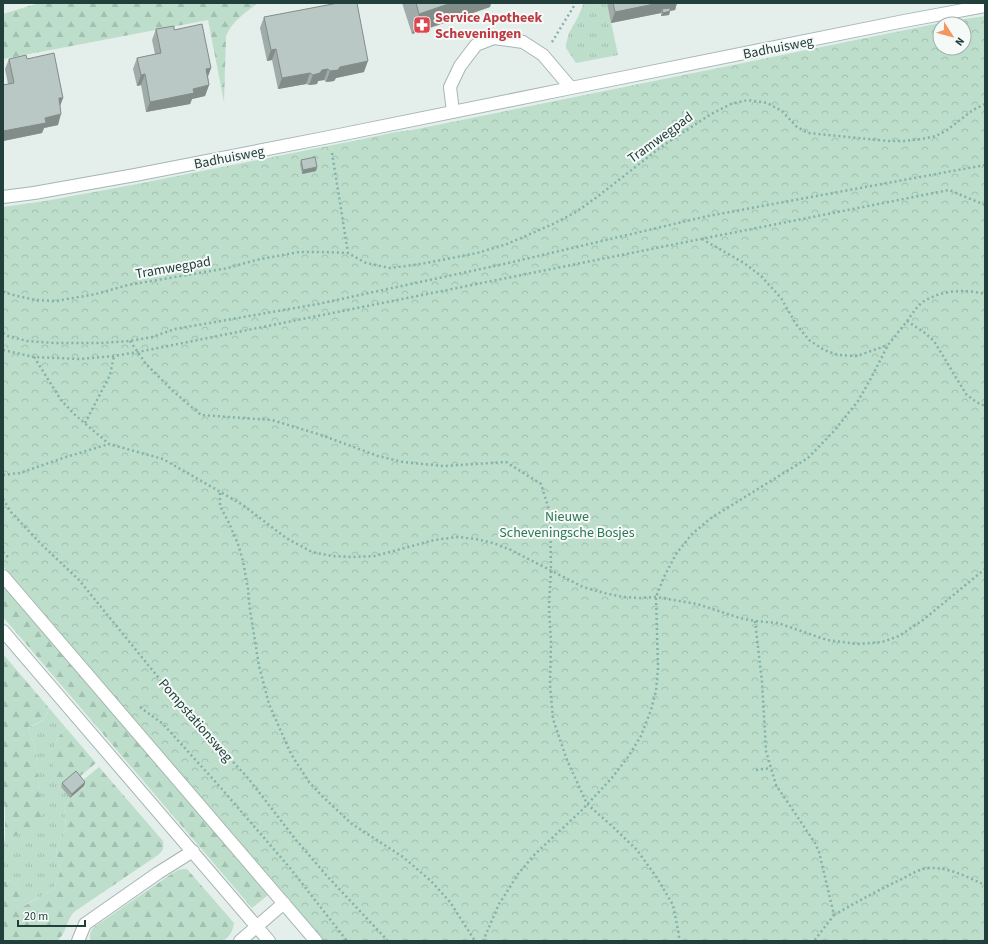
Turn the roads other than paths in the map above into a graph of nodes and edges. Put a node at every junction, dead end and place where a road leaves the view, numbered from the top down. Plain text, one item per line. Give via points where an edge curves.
1 (985, 6) edge
2 (571, 88) junction
3 (453, 112) junction
4 (3, 197) edge
5 (3, 576) edge
6 (3, 631) edge
7 (193, 851) junction
8 (284, 903) junction
9 (256, 927) junction
10 (78, 941) edge
11 (240, 941) edge
12 (269, 941) edge
13 (316, 941) edge

1 - 2 street, Badhuisweg
2 - 3 street, Badhuisweg
2 - 3 street via 543,55 523,42 494,38 476,45 460,66 450,87
3 - 4 street, Badhuisweg via 135,175
5 - 8 street
6 - 7 street
7 - 9 street
7 - 10 street via 85,924
8 - 9 street
8 - 13 street
9 - 11 street
9 - 12 street

